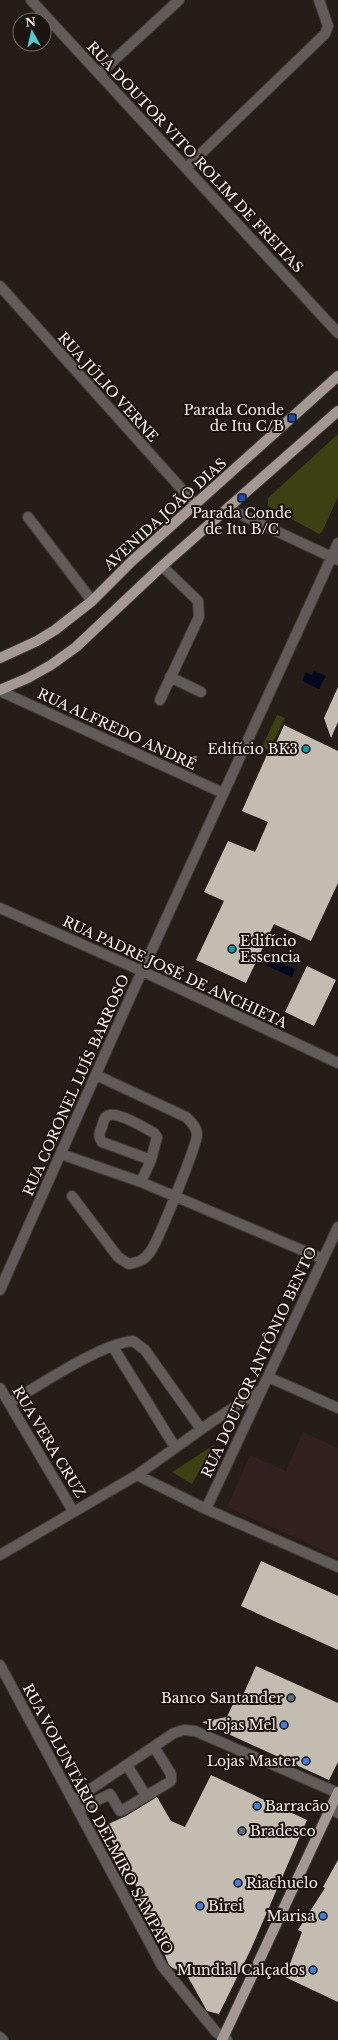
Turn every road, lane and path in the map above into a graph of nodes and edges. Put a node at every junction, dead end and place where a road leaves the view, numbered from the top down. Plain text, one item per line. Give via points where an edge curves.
1 (31, 0) edge
2 (179, 0) edge
3 (319, 0) edge
4 (100, 73) junction
5 (186, 168) junction
6 (0, 286) edge
7 (338, 333) edge
8 (338, 376) edge
9 (338, 411) edge
10 (196, 505) junction
11 (229, 510) junction
12 (28, 517) dead end
13 (338, 543) edge
14 (335, 559) edge
15 (162, 566) junction
16 (92, 602) junction
17 (0, 658) edge
18 (170, 677) junction
19 (0, 690) edge
20 (201, 692) dead end
21 (160, 700) dead end
22 (223, 793) junction
23 (0, 908) edge
24 (142, 972) junction
25 (338, 1063) edge
26 (96, 1075) junction
27 (61, 1154) junction
28 (151, 1160) junction
29 (141, 1182) junction
30 (72, 1196) dead end
31 (175, 1197) junction
32 (338, 1227) edge
33 (323, 1259) junction
34 (0, 1290) edge
35 (113, 1347) junction
36 (268, 1377) junction
37 (0, 1388) edge
38 (261, 1390) junction
39 (9, 1403) junction
40 (338, 1408) edge
41 (201, 1429) junction
42 (175, 1447) junction
43 (137, 1475) junction
44 (206, 1510) junction
45 (73, 1511) junction
46 (0, 1555) edge
47 (338, 1567) edge
48 (0, 1665) edge
49 (154, 1747) junction
50 (127, 1765) junction
51 (102, 1781) junction
52 (338, 1792) edge
53 (110, 1794) junction
54 (146, 1796) junction
55 (73, 1801) junction
56 (78, 1810) junction
57 (334, 1811) edge
58 (0, 2037) edge
59 (224, 2039) edge
60 (3, 2040) edge

1 - 4 street, RUA DOUTOR VITO ROLIM DE FREITAS
2 - 4 street
3 - 5 street via 328,26 325,34
4 - 5 street, RUA DOUTOR VITO ROLIM DE FREITAS
5 - 7 street, RUA DOUTOR VITO ROLIM DE FREITAS
6 - 10 street, RUA JÚLIO VERNE
8 - 10 main road, AVENIDA JOÃO DIAS
9 - 11 main road
10 - 16 main road, AVENIDA JOÃO DIAS via 132,561
11 - 14 street
11 - 15 main road
12 - 16 street
13 - 14 street, RUA CORONEL LUÍS BARROSO
14 - 22 street, RUA CORONEL LUÍS BARROSO
15 - 18 street via 198,601 200,608 199,617
15 - 19 main road via 76,647 51,665
16 - 17 main road, AVENIDA JOÃO DIAS via 37,641
18 - 20 street
18 - 21 street
19 - 22 street, RUA ALFREDO ANDRÉ
22 - 24 street, RUA CORONEL LUÍS BARROSO
23 - 24 street, RUA PADRE JOSÉ DE ANCHIETA
24 - 25 street, RUA PADRE JOSÉ DE ANCHIETA
24 - 26 street, RUA CORONEL LUÍS BARROSO
26 - 27 street, RUA CORONEL LUÍS BARROSO
26 - 31 street via 186,1117 193,1124 197,1135
27 - 29 street
27 - 34 street, RUA CORONEL LUÍS BARROSO
28 - 28 street via 157,1137 154,1133 118,1115 105,1118 99,1133 102,1142
28 - 29 street
29 - 31 street
30 - 31 street via 118,1257 130,1264 141,1261 150,1253
31 - 33 street
32 - 33 street, RUA DOUTOR ANTÔNIO BENTO
33 - 36 street, RUA DOUTOR ANTÔNIO BENTO
35 - 39 street via 83,1360
35 - 41 street via 122,1342 133,1341 145,1350
35 - 42 street
36 - 38 street, RUA DOUTOR ANTÔNIO BENTO
36 - 40 street
37 - 39 street, RUA VERA CRUZ
38 - 41 street
38 - 44 street, RUA DOUTOR ANTÔNIO BENTO
39 - 45 street, RUA VERA CRUZ
41 - 42 street
42 - 43 street
43 - 44 street
43 - 45 street
44 - 47 street
45 - 46 street
48 - 55 street, RUA VOLUNTÁRIO DELMIRO SAMPAIO
49 - 50 street
49 - 52 street via 174,1733 195,1730
49 - 54 street via 172,1778
50 - 51 street
50 - 54 street
51 - 53 street
51 - 55 street
52 - 57 main road
53 - 54 street via 120,1811
53 - 56 street
55 - 56 street, RUA VOLUNTÁRIO DELMIRO SAMPAIO
56 - 59 street, RUA VOLUNTÁRIO DELMIRO SAMPAIO via 162,1966
57 - 59 main road
58 - 60 street

